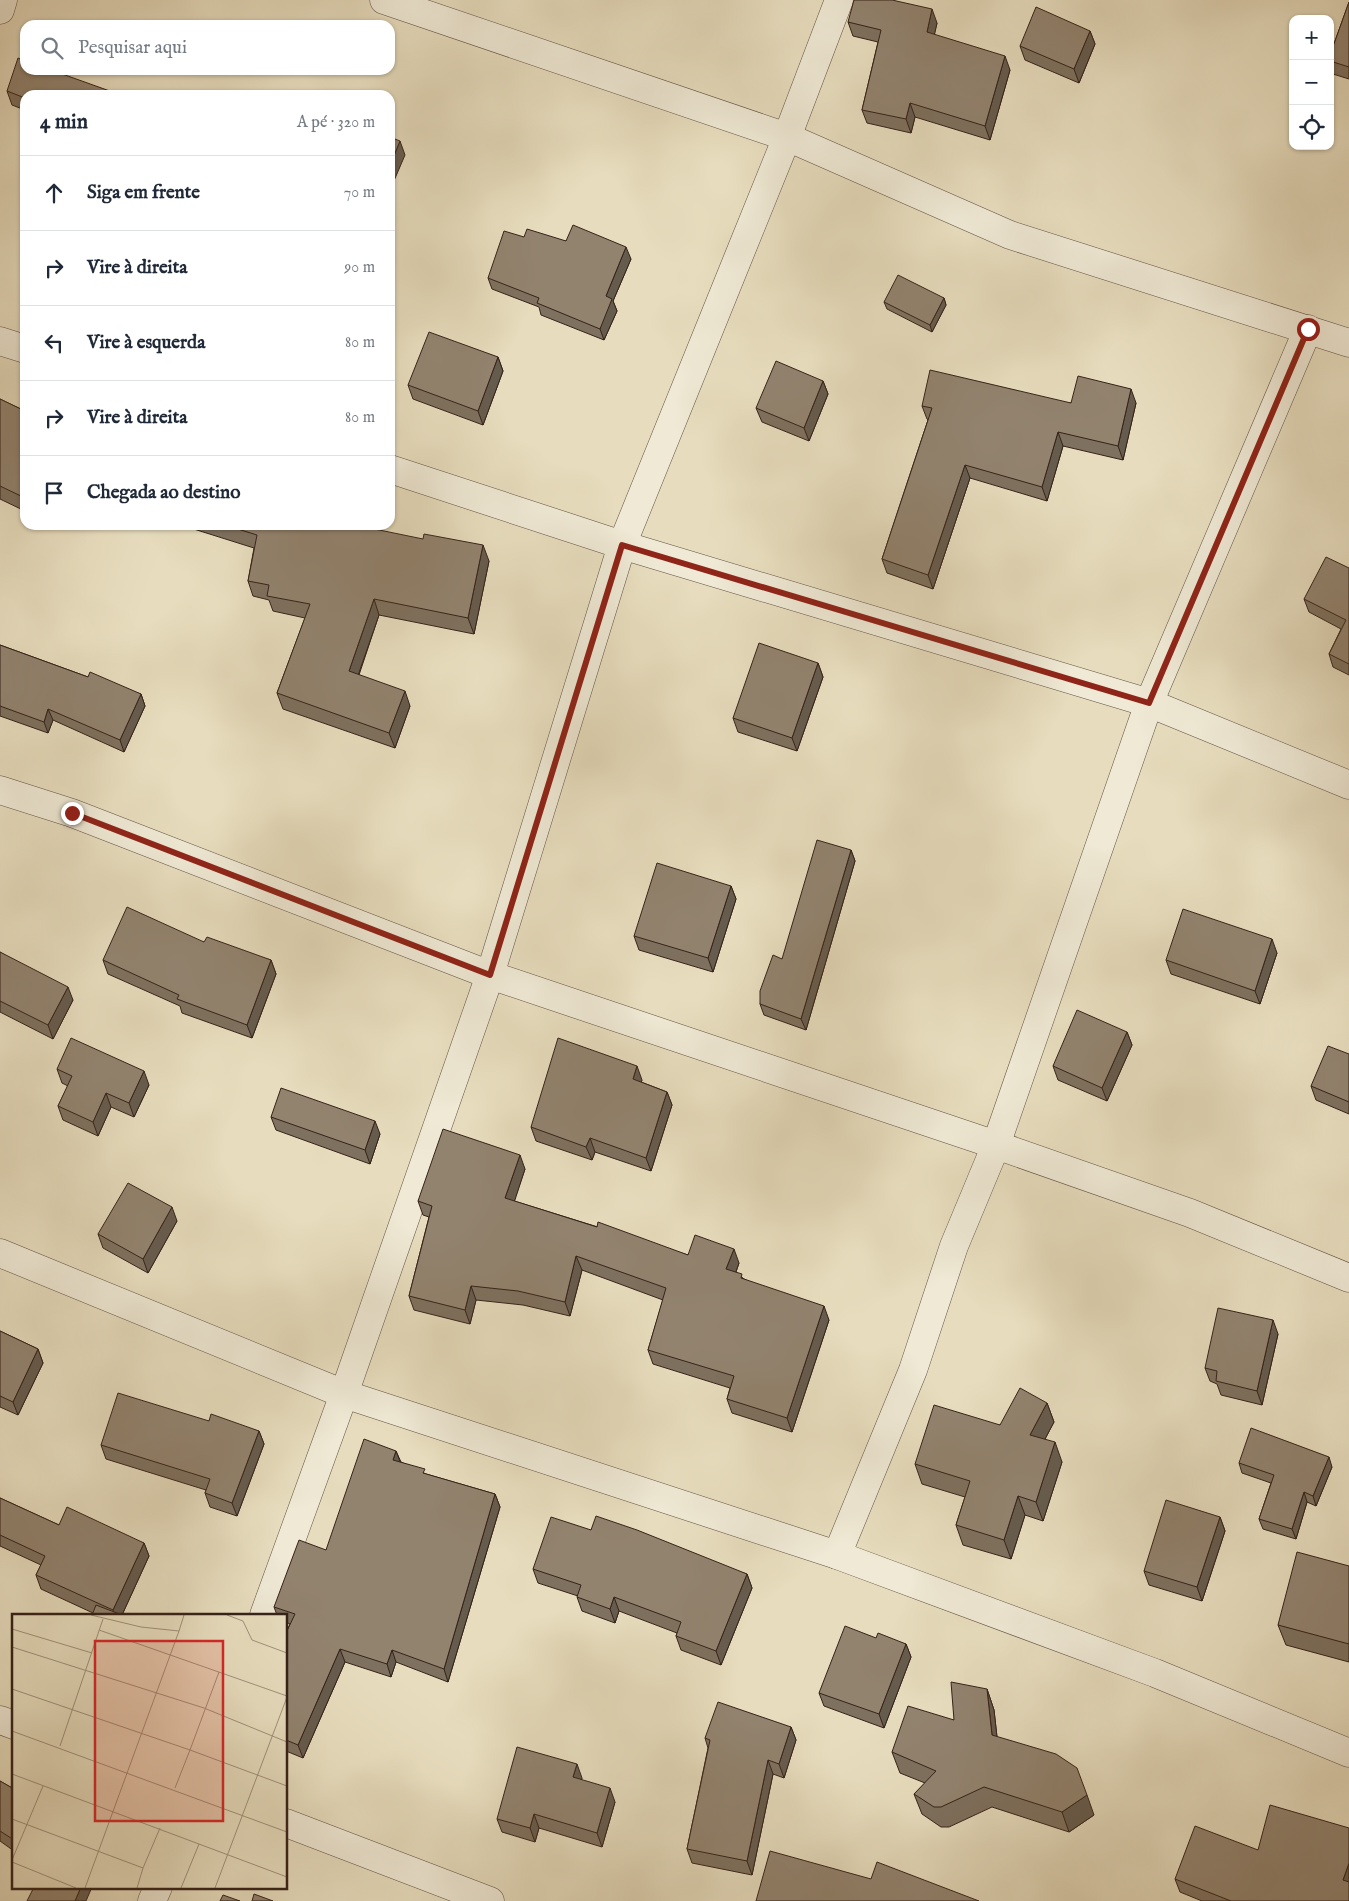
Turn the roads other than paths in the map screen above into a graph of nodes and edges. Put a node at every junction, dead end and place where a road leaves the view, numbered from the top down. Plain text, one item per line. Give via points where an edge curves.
1 (3, 0) edge
2 (384, 0) edge
3 (839, 0) edge
4 (0, 10) edge
5 (787, 137) junction
6 (1308, 329) junction
7 (0, 341) edge
8 (1349, 343) edge
9 (20, 348) edge
10 (395, 471) edge
11 (622, 545) junction
12 (1149, 703) junction
13 (1349, 785) edge
14 (0, 790) edge
15 (490, 975) junction
16 (996, 1145) junction
17 (0, 1253) edge
18 (1349, 1278) edge
19 (344, 1394) junction
20 (837, 1555) junction
21 (264, 1614) edge
22 (0, 1720) edge
23 (12, 1724) edge
24 (1349, 1753) edge
25 (288, 1824) edge
26 (158, 1888) edge
27 (152, 1901) edge
28 (490, 1901) edge

1 - 4 street
2 - 5 street
3 - 5 street
5 - 6 street via 1010,235
5 - 11 street
6 - 8 street
6 - 12 street
7 - 9 street
10 - 11 street
11 - 12 street
11 - 15 street
12 - 13 street
12 - 16 street
14 - 15 street via 72,813
15 - 16 street
15 - 19 street
16 - 18 street via 1190,1213
16 - 20 street via 954,1246 913,1370
17 - 19 street
19 - 20 street
19 - 21 street
20 - 24 street via 1155,1673
22 - 23 street
25 - 28 street
26 - 27 street

